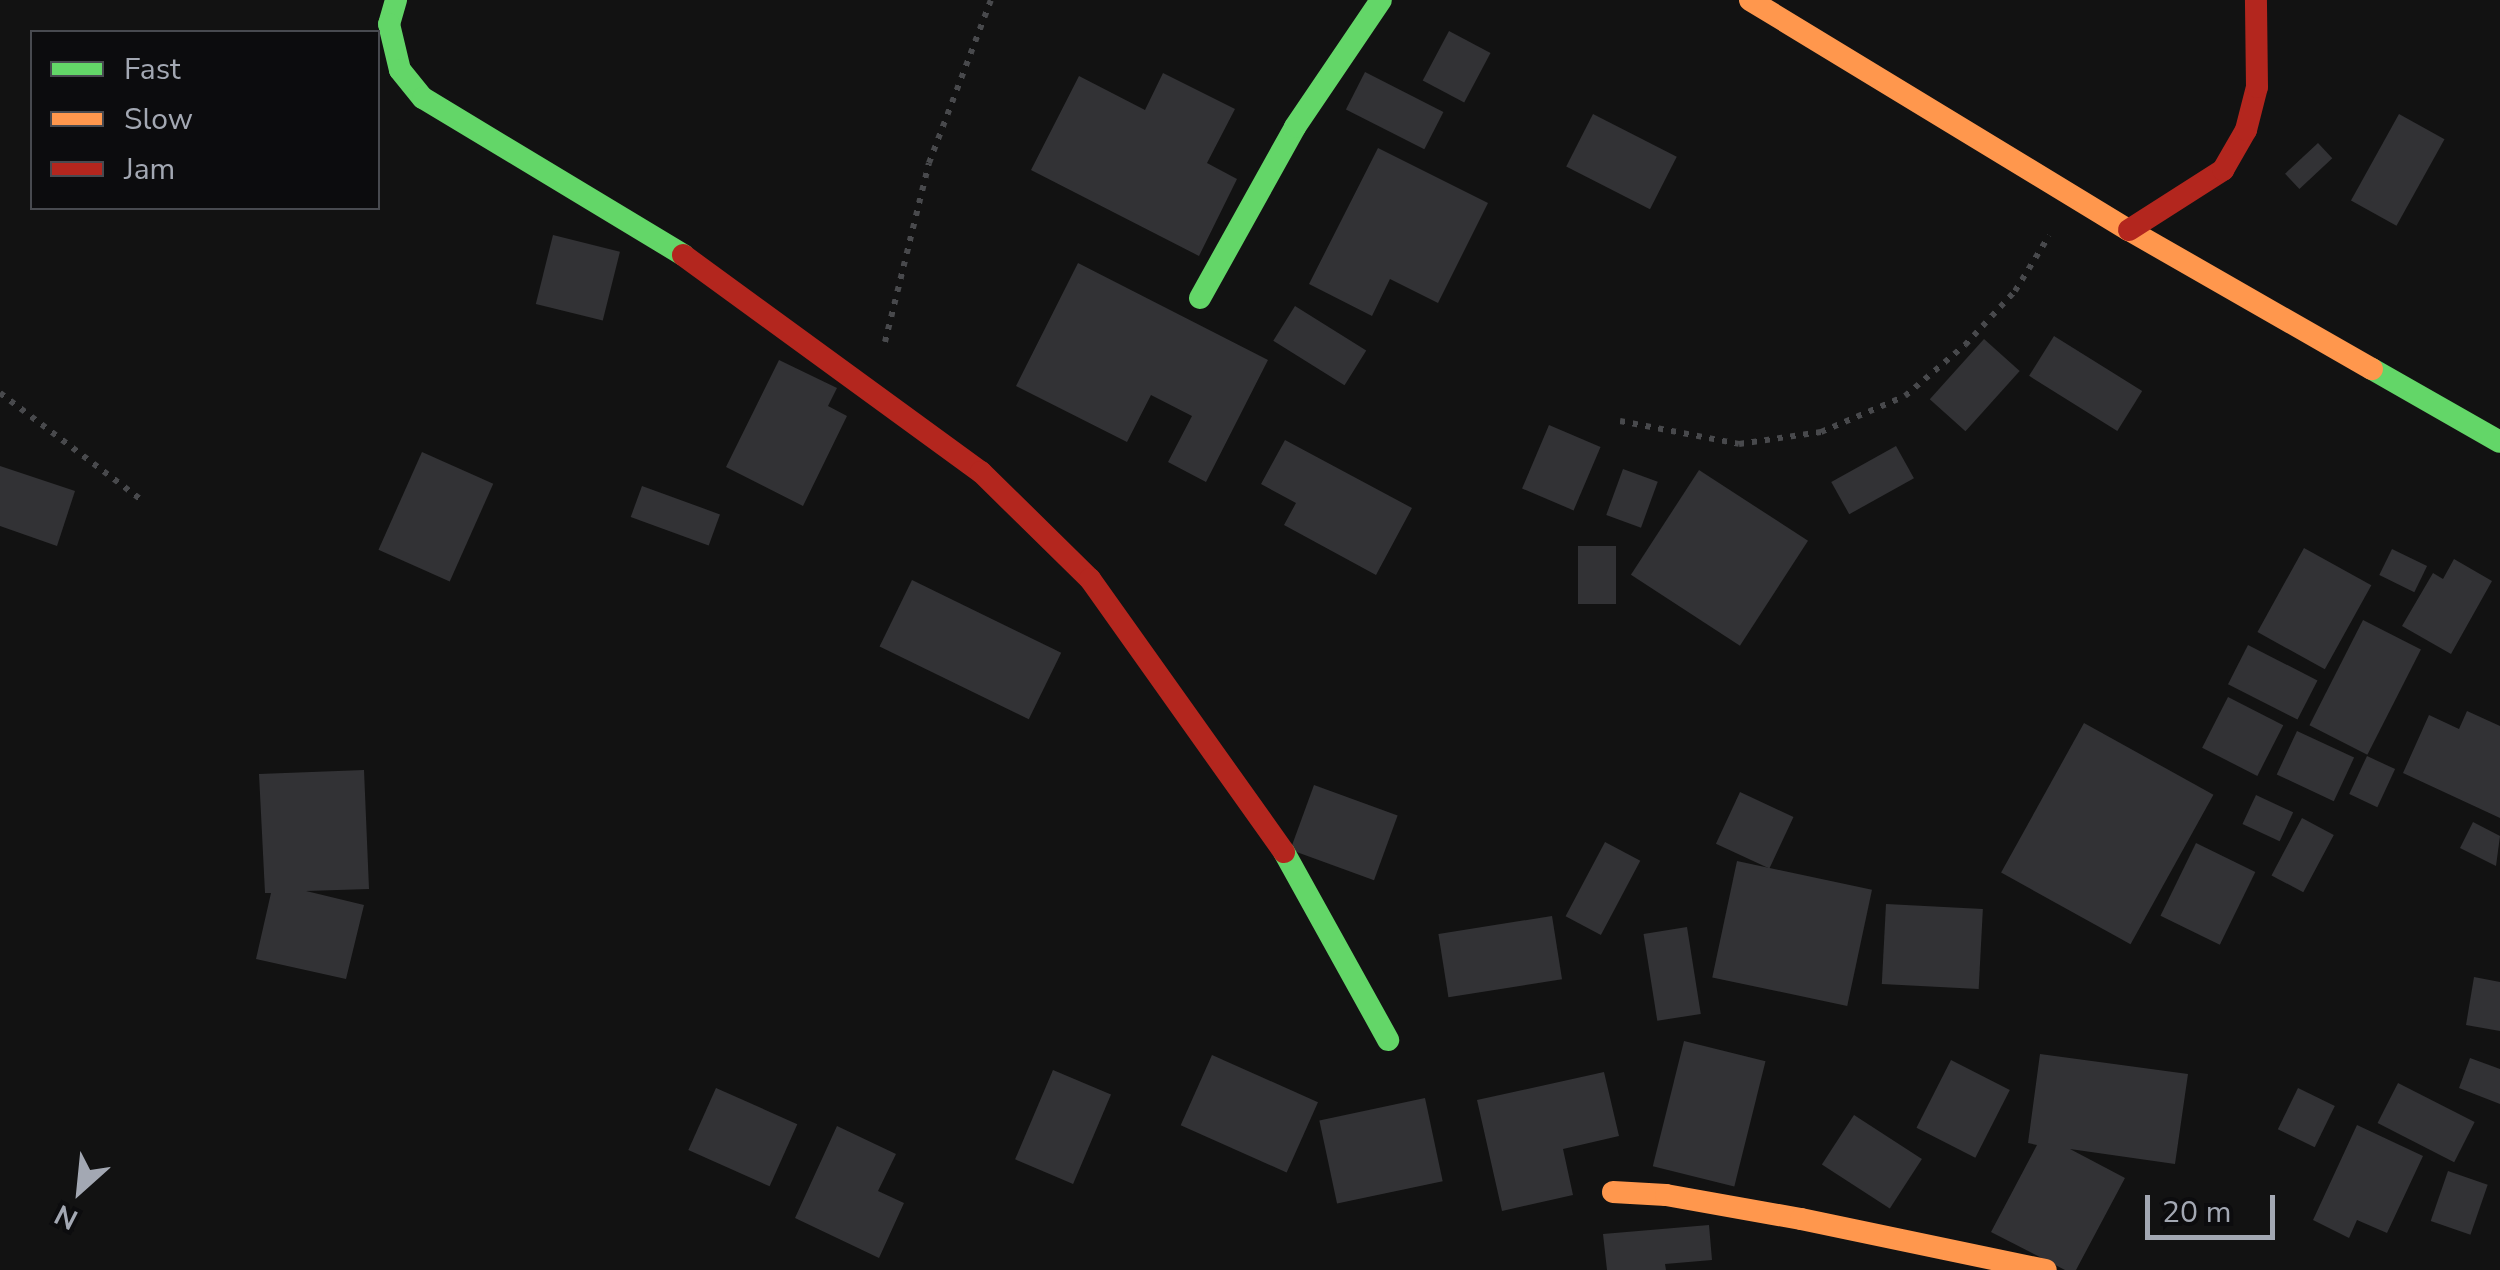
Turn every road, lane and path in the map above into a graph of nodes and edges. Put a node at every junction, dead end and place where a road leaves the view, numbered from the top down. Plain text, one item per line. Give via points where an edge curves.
1 (396, 0) edge
2 (991, 0) edge
3 (1381, 0) edge
4 (1750, 0) edge
5 (2256, 0) edge
6 (2074, 197) junction
7 (2129, 230) junction
8 (1200, 298) dead end
9 (872, 392) junction
10 (0, 394) edge
11 (1620, 421) dead end
12 (2500, 442) edge
13 (144, 502) dead end
14 (1388, 1040) dead end
15 (1613, 1192) dead end
16 (2046, 1270) edge

1 - 9 street via 389,24 400,70 423,98 699,265
2 - 9 path via 929,162
3 - 8 street via 1295,128
4 - 6 street
5 - 7 street via 2258,87 2246,130 2223,170
6 - 7 street
6 - 11 path via 2015,290 1905,396 1820,432 1739,444
7 - 12 street
9 - 14 street via 981,472 1090,580 1273,832
10 - 13 path
15 - 16 street via 1782,1215

